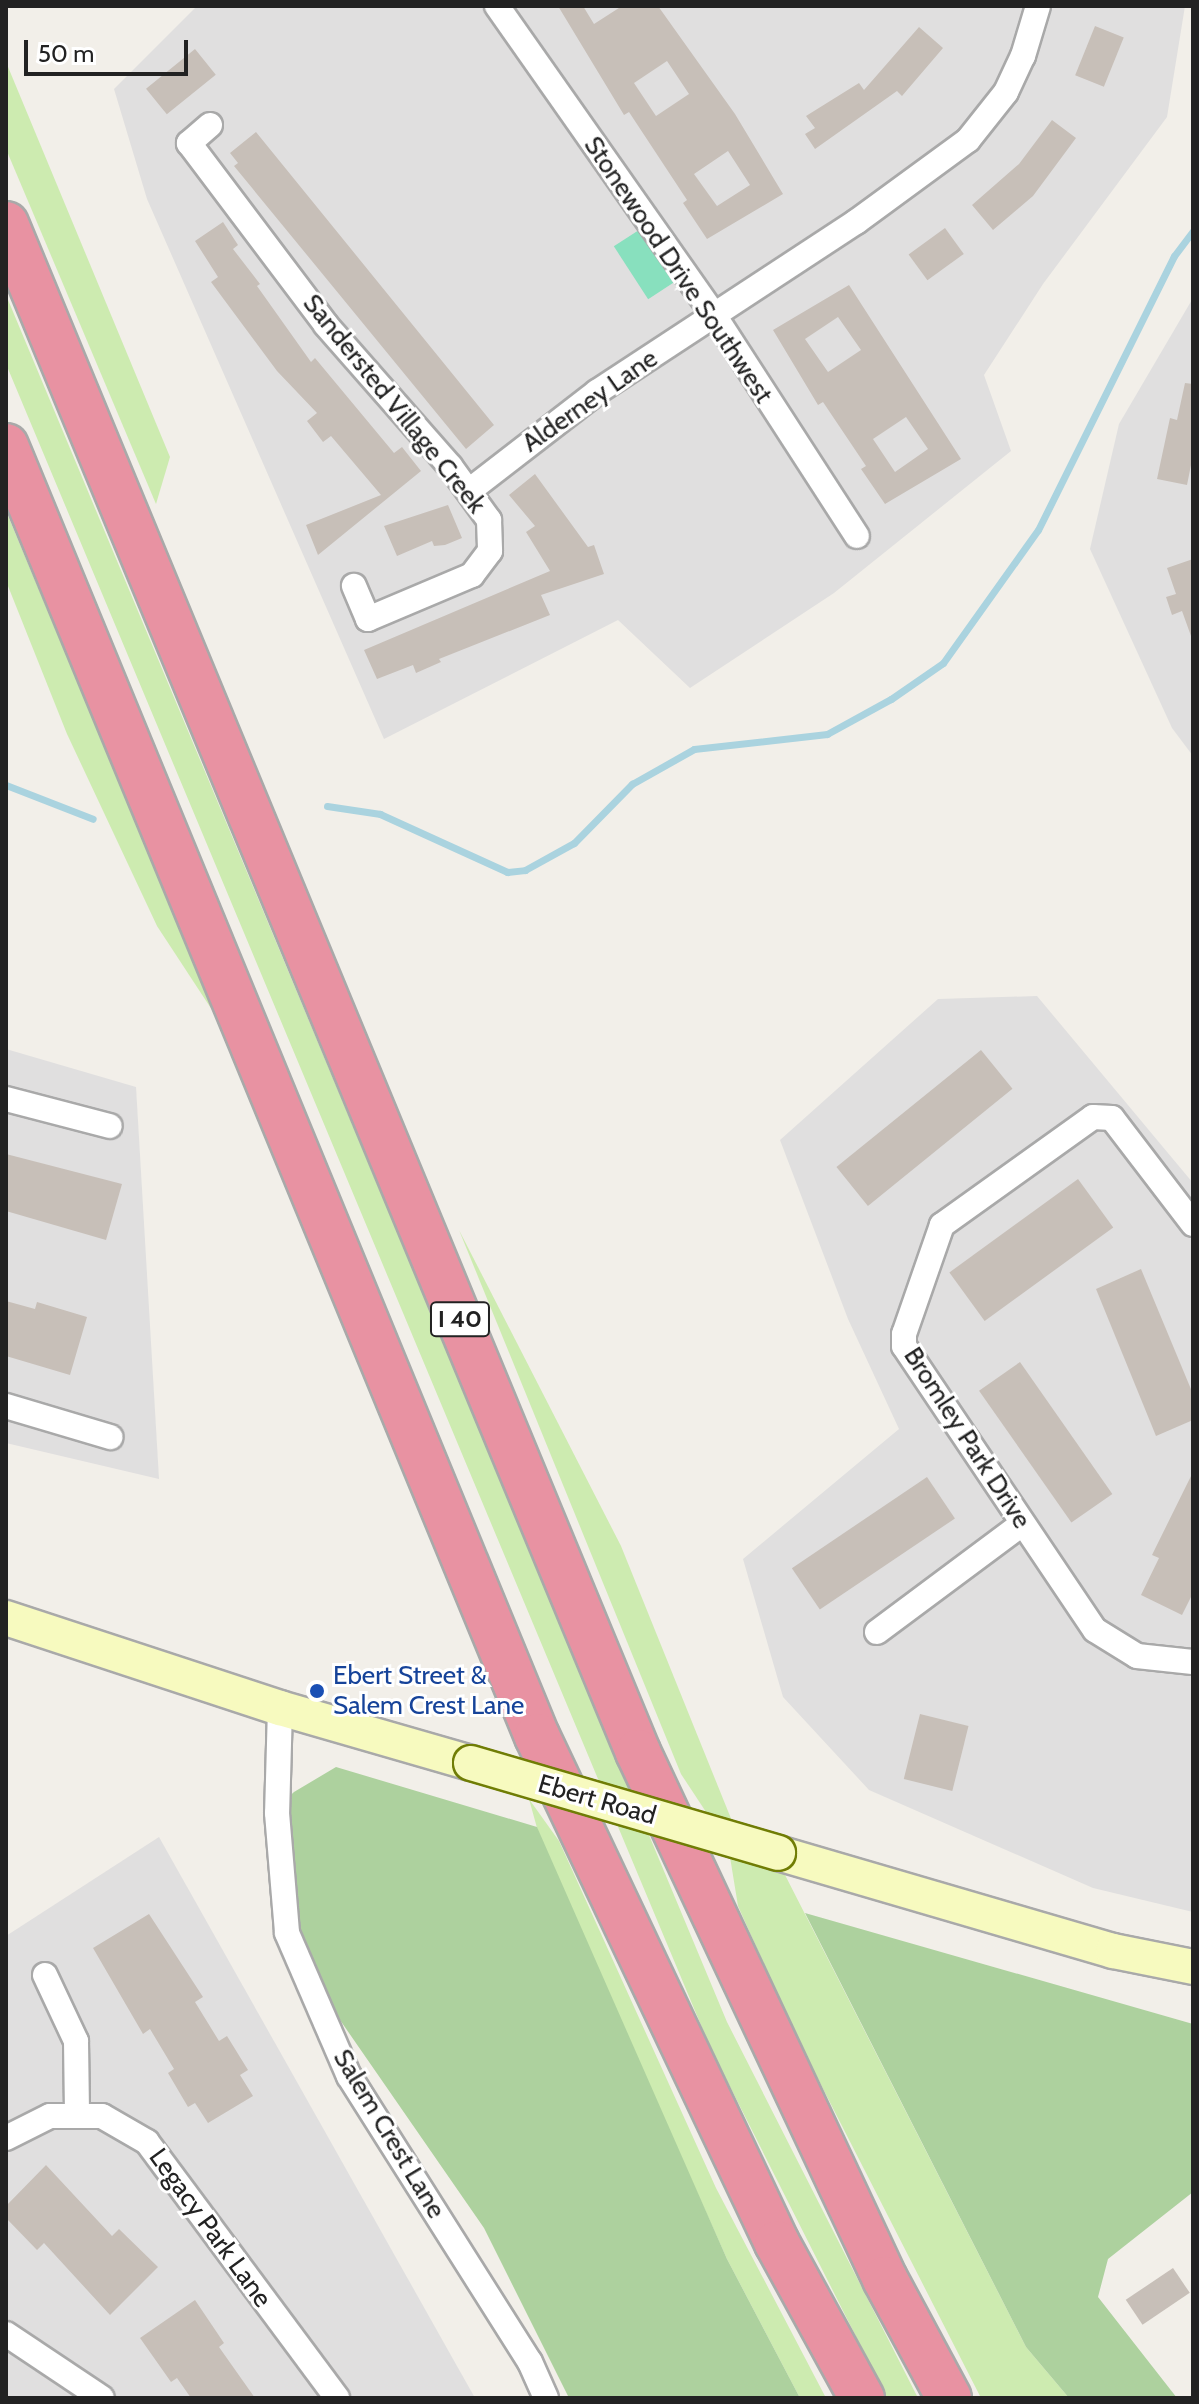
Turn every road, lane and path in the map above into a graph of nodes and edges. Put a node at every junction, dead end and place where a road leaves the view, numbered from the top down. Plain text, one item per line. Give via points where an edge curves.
1 (497, 6) edge
2 (1038, 6) edge
3 (210, 125) dead end
4 (6, 224) edge
5 (714, 315) junction
6 (6, 446) edge
7 (469, 491) junction
8 (857, 536) dead end
9 (354, 586) dead end
10 (6, 1099) edge
11 (110, 1126) dead end
12 (1193, 1224) edge
13 (6, 1406) edge
14 (110, 1437) dead end
15 (1022, 1524) junction
16 (6, 1618) edge
17 (877, 1632) dead end
18 (1193, 1662) edge
19 (280, 1708) junction
20 (1193, 1967) edge
21 (45, 1975) dead end
22 (77, 2116) junction
23 (6, 2138) edge
24 (6, 2334) edge
25 (102, 2398) edge
26 (337, 2398) edge
27 (546, 2398) edge
28 (862, 2398) edge
29 (949, 2398) edge

1 - 5 street, Stonewood Drive Southwest
2 - 5 street, Alderney Lane via 1006,92 968,140
3 - 7 street, Sandersted Village Creek via 189,143 350,356
4 - 29 highway, I 40 via 638,1752 885,2279
5 - 7 street, Alderney Lane via 597,392
5 - 8 street, Stonewood Drive Southwest
6 - 28 highway via 537,1736 777,2243
7 - 9 street, Sandersted Village Creek via 492,534 490,551 472,575 368,619
10 - 11 street
12 - 15 street, Bromley Park Drive via 1112,1118 1103,1115 942,1225 904,1346
13 - 14 street
15 - 17 street
15 - 18 street, Bromley Park Drive via 1095,1630 1137,1656
16 - 19 main road, Ebert Road
19 - 20 main road, Ebert Road, bridge via 1113,1951
19 - 27 street, Salem Crest Lane via 277,1813 287,1933 349,2076 530,2362
21 - 22 street via 76,2041
22 - 23 street, Legacy Park Lane via 50,2116
22 - 26 street, Legacy Park Lane via 102,2116 147,2142
24 - 25 street

